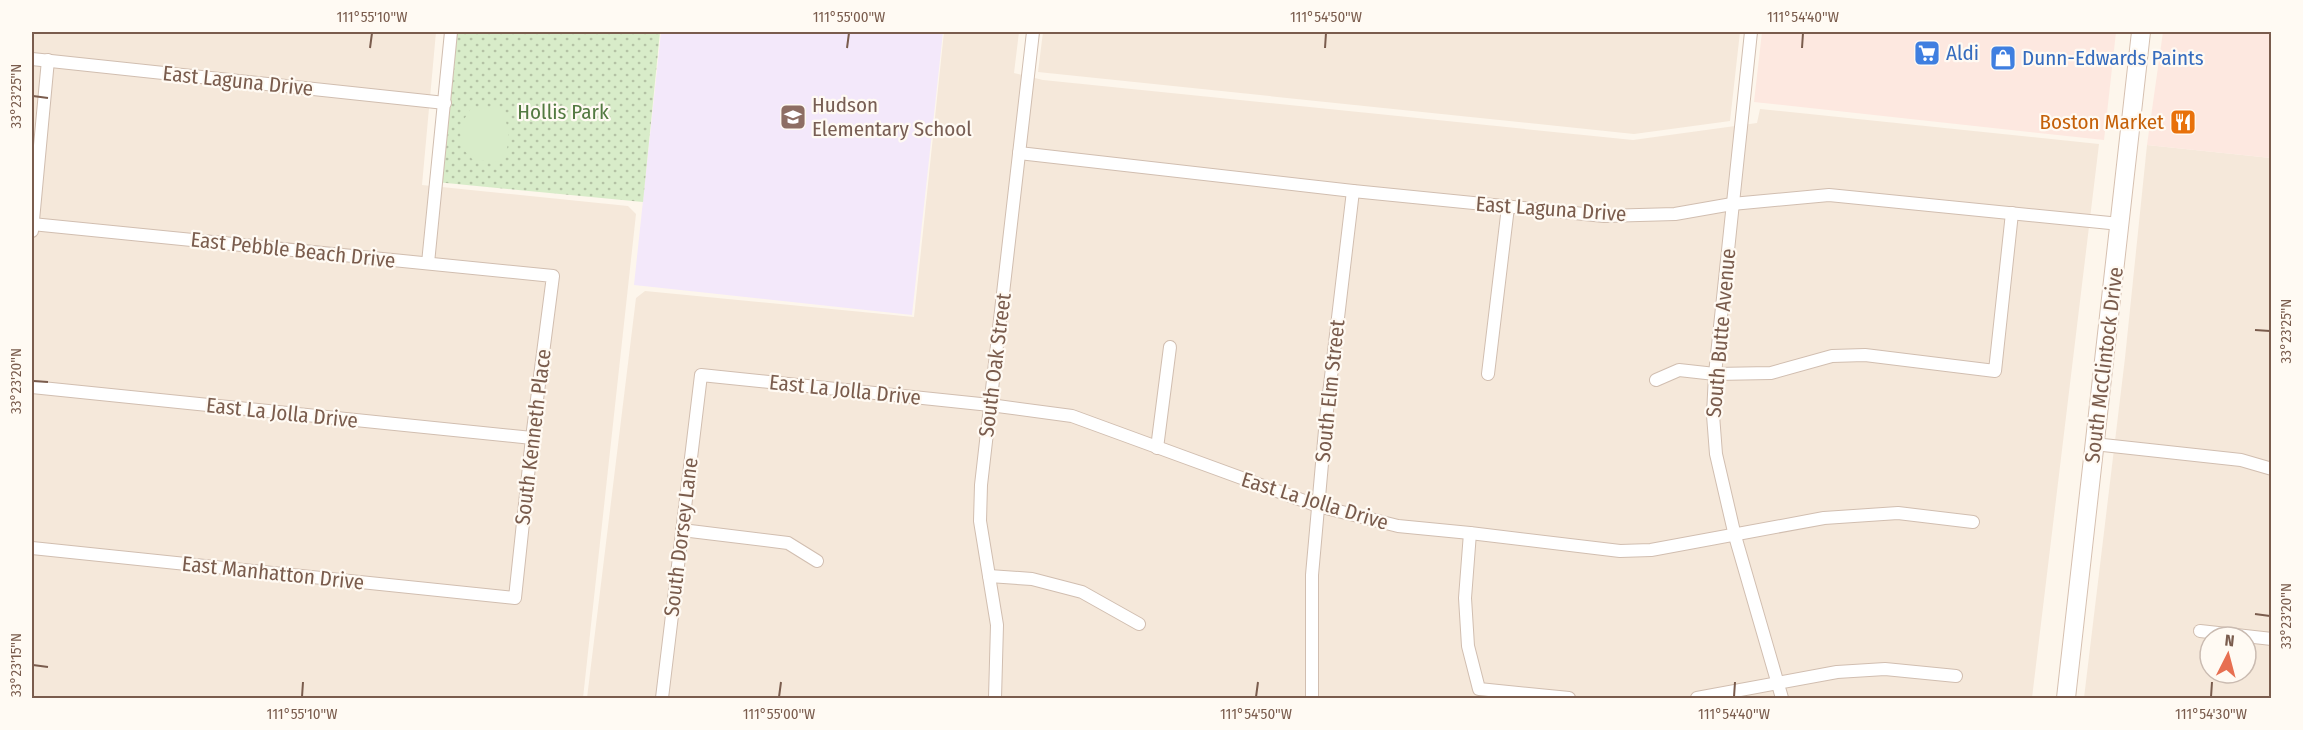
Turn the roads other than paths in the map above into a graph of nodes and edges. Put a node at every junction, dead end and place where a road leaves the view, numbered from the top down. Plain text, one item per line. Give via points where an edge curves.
1 (451, 32) edge
2 (1033, 32) edge
3 (1751, 32) edge
4 (2141, 32) edge
5 (32, 59) edge
6 (48, 60) junction
7 (445, 103) junction
8 (1019, 153) junction
9 (1353, 191) junction
10 (1732, 204) junction
11 (1508, 207) junction
12 (2012, 213) junction
13 (32, 224) edge
14 (2120, 224) junction
15 (32, 231) edge
16 (428, 263) junction
17 (553, 276) joint
18 (1170, 347) dead end
19 (1488, 374) dead end
20 (1715, 374) junction
21 (701, 375) joint
22 (1656, 380) dead end
23 (32, 387) edge
24 (990, 405) junction
25 (532, 438) junction
26 (2094, 444) junction
27 (1157, 448) junction
28 (2271, 469) edge
29 (1318, 506) junction
30 (1972, 522) dead end
31 (682, 530) junction
32 (1470, 533) junction
33 (1735, 536) junction
34 (32, 548) edge
35 (817, 561) dead end
36 (989, 576) junction
37 (515, 598) joint
38 (1139, 624) dead end
39 (1956, 676) dead end
40 (1779, 684) junction
41 (662, 699) edge
42 (995, 699) edge
43 (1312, 699) edge
44 (1569, 699) edge
45 (1697, 699) edge
46 (1782, 699) edge
47 (2066, 699) edge

1 - 7 street
2 - 8 street, South Oak Street
3 - 10 street, South Butte Avenue
4 - 14 main road, South McClintock Drive
5 - 6 street, East Laguna Drive
6 - 7 street, East Laguna Drive
6 - 13 street
7 - 16 street
8 - 9 street, East Laguna Drive
8 - 24 street, South Oak Street
9 - 11 street, East Laguna Drive
9 - 29 street, South Elm Street
10 - 11 street, East Laguna Drive via 1675,214 1604,216
10 - 12 street, East Laguna Drive via 1828,195
10 - 20 street, South Butte Avenue
11 - 19 street
12 - 14 street, East Laguna Drive
12 - 20 street via 1995,370 1865,355 1832,357 1771,374
13 - 15 street
13 - 16 street, East Pebble Beach Drive
14 - 26 main road, South McClintock Drive
16 - 17 street, East Pebble Beach Drive
17 - 25 street, South Kenneth Place
18 - 27 street
20 - 22 street via 1679,370
20 - 33 street, South Butte Avenue via 1716,454
21 - 24 street, East La Jolla Drive
21 - 31 street, South Dorsey Lane
23 - 25 street, East La Jolla Drive
24 - 27 street, East La Jolla Drive via 1072,416
24 - 36 street, South Oak Street via 980,521
25 - 37 street, South Kenneth Place
26 - 28 street via 2241,460
26 - 47 main road, South McClintock Drive
27 - 29 street, East La Jolla Drive
29 - 32 street, East La Jolla Drive via 1398,526
29 - 43 street, South Elm Street via 1312,575
30 - 33 street, East La Jolla Drive via 1898,513 1824,518
31 - 35 street via 788,543
31 - 41 street, South Dorsey Lane
32 - 33 street, East La Jolla Drive via 1620,551 1651,550
32 - 44 street via 1465,598 1468,646 1479,689
33 - 40 street, South Butte Avenue
34 - 37 street, East Manhatton Drive
36 - 38 street via 1032,579 1082,592
36 - 42 street, South Oak Street via 997,625
39 - 40 street via 1885,669 1837,672
40 - 45 street
40 - 46 street, South Butte Avenue

